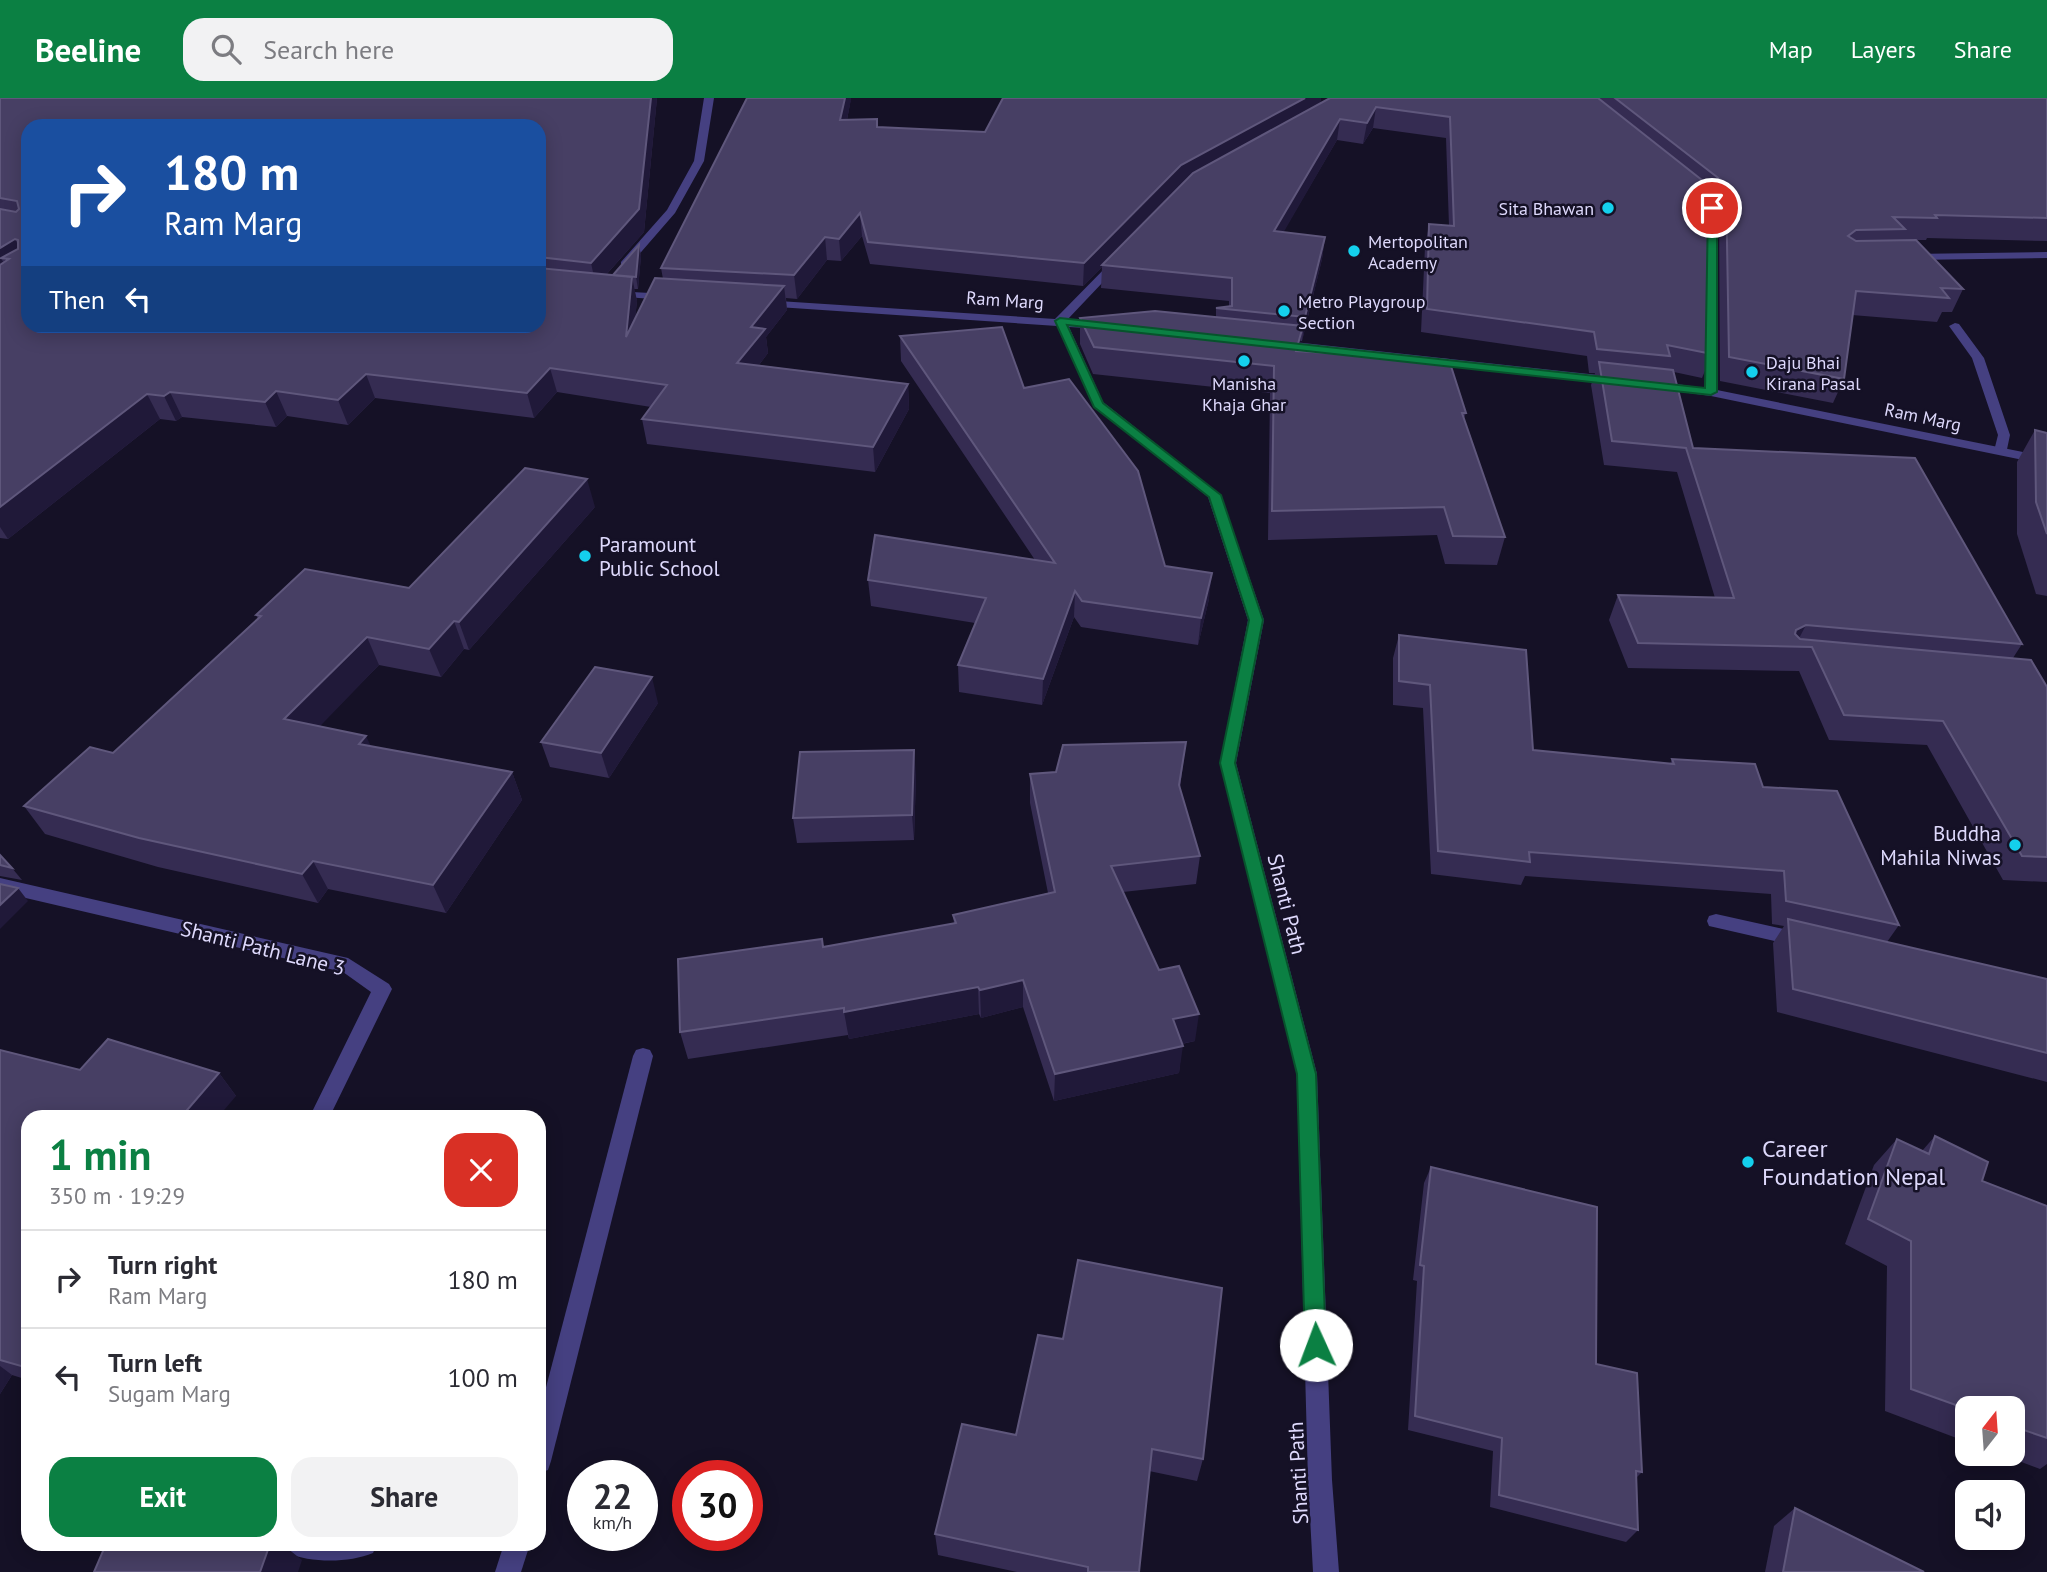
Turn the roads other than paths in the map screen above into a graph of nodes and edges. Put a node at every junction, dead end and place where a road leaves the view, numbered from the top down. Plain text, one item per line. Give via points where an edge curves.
1 (709, 98) edge
2 (1680, 183) edge
3 (1128, 251) edge
4 (2047, 255) edge
5 (1900, 257) edge
6 (618, 273) edge
7 (609, 283) edge
8 (677, 298) edge
9 (755, 302) edge
10 (1060, 321) junction
11 (1955, 326) dead end
12 (1116, 327) edge
13 (1269, 344) edge
14 (1629, 382) edge
15 (1643, 384) edge
16 (1711, 392) junction
17 (2001, 451) junction
18 (2047, 461) edge
19 (0, 885) edge
20 (1716, 921) dead end
21 (1822, 945) edge
22 (643, 1056) dead end
23 (323, 1110) edge
24 (546, 1434) edge
25 (515, 1551) edge
26 (508, 1572) edge
27 (1326, 1572) edge

1 - 6 street via 699,161 671,211
2 - 16 street via 1712,208
3 - 10 street
4 - 5 street
7 - 8 street via 600,293
9 - 10 street, Ram Marg
10 - 12 street, Ram Marg
10 - 27 street, Shanti Path via 1098,404 1214,495 1256,620 1228,763 1307,1074
11 - 17 street via 1978,358 2004,435
13 - 14 street
15 - 16 street, Ram Marg
16 - 17 street, Ram Marg
17 - 18 street, Ram Marg
19 - 23 street, Shanti Path Lane 3 via 348,966 382,989
20 - 21 street
22 - 24 street
25 - 26 street

